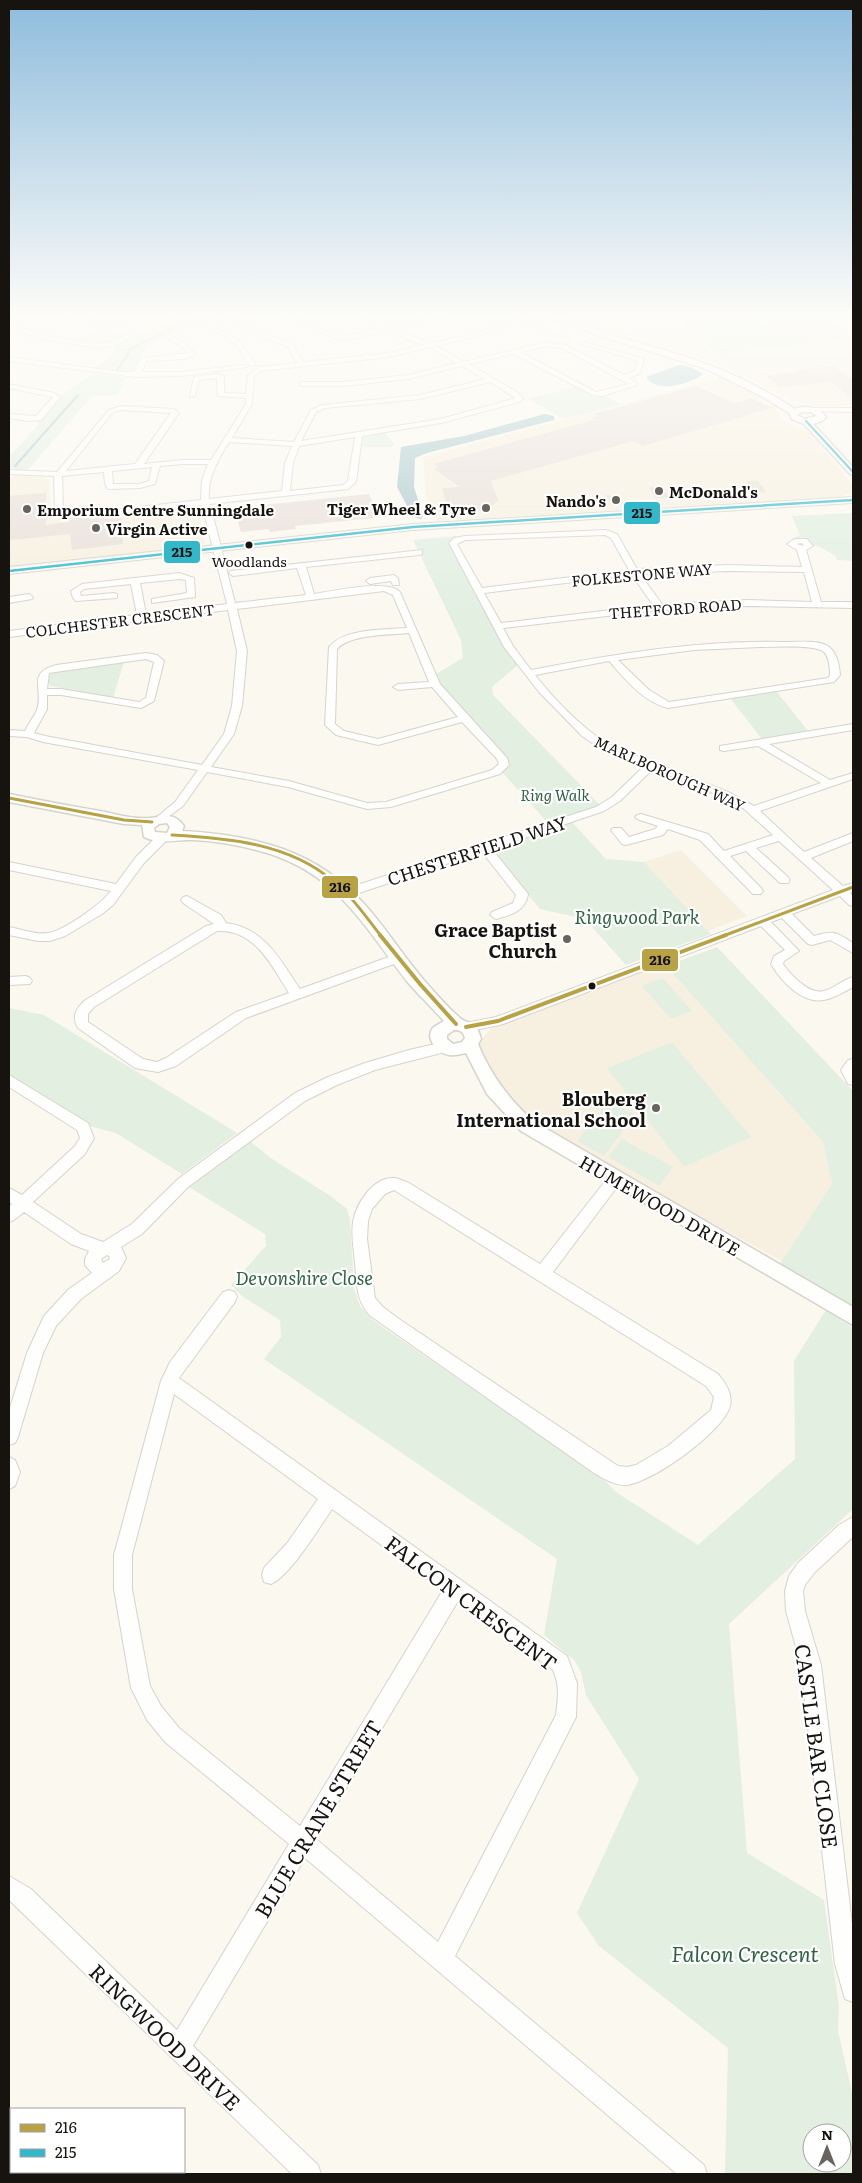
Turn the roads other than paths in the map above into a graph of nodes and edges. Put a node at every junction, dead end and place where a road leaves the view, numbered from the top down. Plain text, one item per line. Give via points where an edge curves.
1 (9, 416) edge
2 (40, 416) edge
3 (108, 416) edge
4 (174, 416) edge
5 (242, 416) edge
6 (310, 416) edge
7 (459, 416) edge
8 (795, 416) edge
9 (820, 416) edge
10 (833, 416) edge
11 (820, 419) junction
12 (806, 421) junction
13 (358, 434) junction
14 (227, 440) junction
15 (296, 444) junction
16 (213, 462) junction
17 (853, 463) edge
18 (157, 464) junction
19 (138, 466) junction
20 (108, 469) junction
21 (9, 472) edge
22 (853, 472) edge
23 (60, 474) junction
24 (286, 494) junction
25 (853, 500) edge
26 (205, 502) junction
27 (853, 510) edge
28 (801, 548) dead end
29 (219, 552) junction
30 (419, 552) dead end
31 (301, 566) junction
32 (806, 570) junction
33 (9, 571) edge
34 (635, 572) junction
35 (233, 573) dead end
36 (9, 579) edge
37 (135, 581) junction
38 (396, 583) dead end
39 (478, 591) junction
40 (310, 593) junction
41 (114, 596) dead end
42 (29, 597) dead end
43 (240, 597) dead end
44 (9, 600) edge
45 (156, 601) dead end
46 (817, 605) junction
47 (853, 605) edge
48 (231, 607) junction
49 (659, 607) junction
50 (142, 618) junction
51 (498, 626) junction
52 (412, 630) junction
53 (9, 634) edge
54 (611, 657) junction
55 (528, 673) junction
56 (435, 684) junction
57 (398, 687) dead end
58 (43, 692) junction
59 (464, 718) junction
60 (853, 727) edge
61 (9, 733) edge
62 (28, 734) junction
63 (759, 742) junction
64 (724, 748) dead end
65 (651, 765) junction
66 (205, 768) junction
67 (853, 776) edge
68 (829, 784) junction
69 (9, 798) edge
70 (753, 810) junction
71 (641, 817) dead end
72 (666, 825) junction
73 (162, 828) junction
74 (617, 830) dead end
75 (782, 836) junction
76 (853, 838) edge
77 (484, 846) junction
78 (748, 847) junction
79 (722, 855) junction
80 (804, 856) junction
81 (9, 866) edge
82 (784, 880) dead end
83 (119, 889) junction
84 (847, 889) edge
85 (757, 891) dead end
86 (346, 893) junction
87 (187, 900) dead end
88 (853, 902) edge
89 (784, 913) junction
90 (496, 915) dead end
91 (763, 921) junction
92 (222, 926) junction
93 (9, 931) edge
94 (812, 941) junction
95 (853, 950) edge
96 (793, 951) junction
97 (398, 958) junction
98 (9, 981) edge
99 (26, 981) dead end
100 (853, 982) edge
101 (297, 994) junction
102 (455, 1037) junction
103 (853, 1064) edge
104 (9, 1080) edge
105 (853, 1080) edge
106 (615, 1179) junction
107 (9, 1194) edge
108 (22, 1203) junction
109 (9, 1216) edge
110 (138, 1230) junction
111 (100, 1258) junction
112 (542, 1274) junction
113 (229, 1297) dead end
114 (853, 1317) edge
115 (168, 1381) junction
116 (9, 1432) edge
117 (9, 1466) edge
118 (9, 1480) edge
119 (330, 1497) junction
120 (853, 1526) edge
121 (271, 1575) dead end
122 (455, 1588) junction
123 (304, 1843) junction
124 (9, 1874) edge
125 (16, 1892) edge
126 (441, 1960) junction
127 (853, 1991) edge
128 (179, 2048) junction
129 (309, 2174) edge
130 (695, 2174) edge

1 - 2 street via 28,419
3 - 23 street
4 - 19 street
5 - 14 street
6 - 15 street
7 - 13 street
8 - 12 street
9 - 11 street
10 - 11 street
11 - 12 street
11 - 17 street via 831,439
12 - 22 street
13 - 15 street
13 - 24 street via 350,484
14 - 15 street
14 - 16 street
15 - 24 street via 289,464
16 - 18 street
16 - 26 street via 206,480
18 - 19 street
18 - 20 street via 152,482 140,486 111,487
19 - 20 street
20 - 23 street
21 - 23 street
23 - 26 street via 57,477 60,511 69,516
24 - 26 street
25 - 29 main road via 446,524
26 - 29 street
27 - 29 main road via 452,532
28 - 32 street
29 - 33 main road
29 - 36 main road
29 - 48 street
30 - 31 street
31 - 35 street
31 - 40 street
32 - 34 street, FOLKESTONE WAY via 728,568
32 - 46 street
34 - 39 street, FOLKESTONE WAY
34 - 39 street, MARLBOROUGH WAY via 614,536 606,532 456,541 453,545
34 - 49 street
37 - 41 street via 82,587 75,591 79,599
37 - 45 street via 179,576 190,578 192,595
37 - 50 street
38 - 40 street via 394,578
39 - 51 street, MARLBOROUGH WAY
40 - 43 street
40 - 48 street, COLCHESTER CRESCENT
40 - 52 street via 391,589 397,594
42 - 44 street
46 - 47 street, THETFORD ROAD
46 - 49 street, THETFORD ROAD via 748,603
48 - 50 street, COLCHESTER CRESCENT
48 - 66 street via 242,657 234,722
49 - 51 street, THETFORD ROAD
50 - 53 street, COLCHESTER CRESCENT
51 - 55 street, MARLBOROUGH WAY
52 - 56 street
52 - 59 street via 345,638 334,644 330,725 340,733 378,742
54 - 54 street via 685,647 763,643 814,646 829,652 835,675 824,682 668,705 656,701
54 - 55 street
55 - 65 street, MARLBOROUGH WAY via 586,734 602,745
56 - 57 street
56 - 59 street
58 - 58 street via 44,673 52,669 146,656 159,661 151,699 141,705
58 - 62 street via 41,712
59 - 66 street via 504,760 501,769 383,806 367,806 289,784
60 - 63 street
61 - 62 street
62 - 66 street
63 - 64 street
63 - 68 street
65 - 70 street, MARLBOROUGH WAY via 732,798
65 - 77 street, CHESTERFIELD WAY via 607,805
66 - 73 street
67 - 68 street
68 - 70 street
69 - 73 street, HUMEWOOD DRIVE
70 - 75 street, MARLBOROUGH WAY
71 - 72 street
72 - 74 street via 658,832 626,841
72 - 79 street via 704,837
73 - 83 street
73 - 86 street, HUMEWOOD DRIVE via 264,848 292,857 322,872
75 - 78 street
75 - 80 street, MARLBOROUGH WAY
76 - 80 street
77 - 86 street, CHESTERFIELD WAY
77 - 90 street via 522,894 522,901 517,907
78 - 79 street
78 - 82 street
79 - 85 street
80 - 84 street, MARLBOROUGH WAY
81 - 83 street
83 - 93 street via 98,911 56,935 38,937
84 - 88 street, MARLBOROUGH WAY
84 - 89 street
86 - 97 street, HUMEWOOD DRIVE
87 - 92 street via 217,918
89 - 91 street
89 - 94 street
91 - 96 street
91 - 102 street
92 - 101 street via 235,928 263,945
92 - 101 street via 210,929 89,1004 81,1013 81,1023 140,1064 158,1066 171,1062 241,1015
94 - 95 street via 832,935
94 - 96 street
96 - 100 street via 777,964 809,995 821,996
97 - 101 street
97 - 102 street, HUMEWOOD DRIVE via 431,999
98 - 99 street
102 - 106 street, HUMEWOOD DRIVE via 504,1105 527,1126
102 - 110 street via 318,1086 300,1096 183,1183
103 - 105 street via 848,1070
104 - 108 street via 82,1127 86,1134 80,1150
106 - 112 street
106 - 114 street, HUMEWOOD DRIVE
107 - 108 street
108 - 109 street
108 - 111 street
110 - 111 street
110 - 111 street via 118,1258 115,1251
111 - 116 street via 50,1321 41,1338
112 - 112 street via 404,1187 394,1184 381,1188 360,1217 364,1286 373,1308 609,1472 628,1476 654,1466 716,1416 723,1405 721,1392 712,1380
113 - 115 street
115 - 119 street, FALCON CRESCENT
115 - 123 street via 123,1555 123,1589 141,1688 154,1713 172,1735
117 - 118 street
119 - 121 street
119 - 122 street, FALCON CRESCENT
120 - 127 street, CASTLE BAR CLOSE via 804,1570 795,1584 794,1593 811,1665 846,1964
122 - 123 street, BLUE CRANE STREET
122 - 126 street, FALCON CRESCENT via 560,1663 567,1678 569,1694 566,1717
123 - 126 street
123 - 128 street, BLUE CRANE STREET
124 - 125 street, RINGWOOD DRIVE
125 - 128 street, RINGWOOD DRIVE
126 - 130 street
128 - 129 street, RINGWOOD DRIVE

